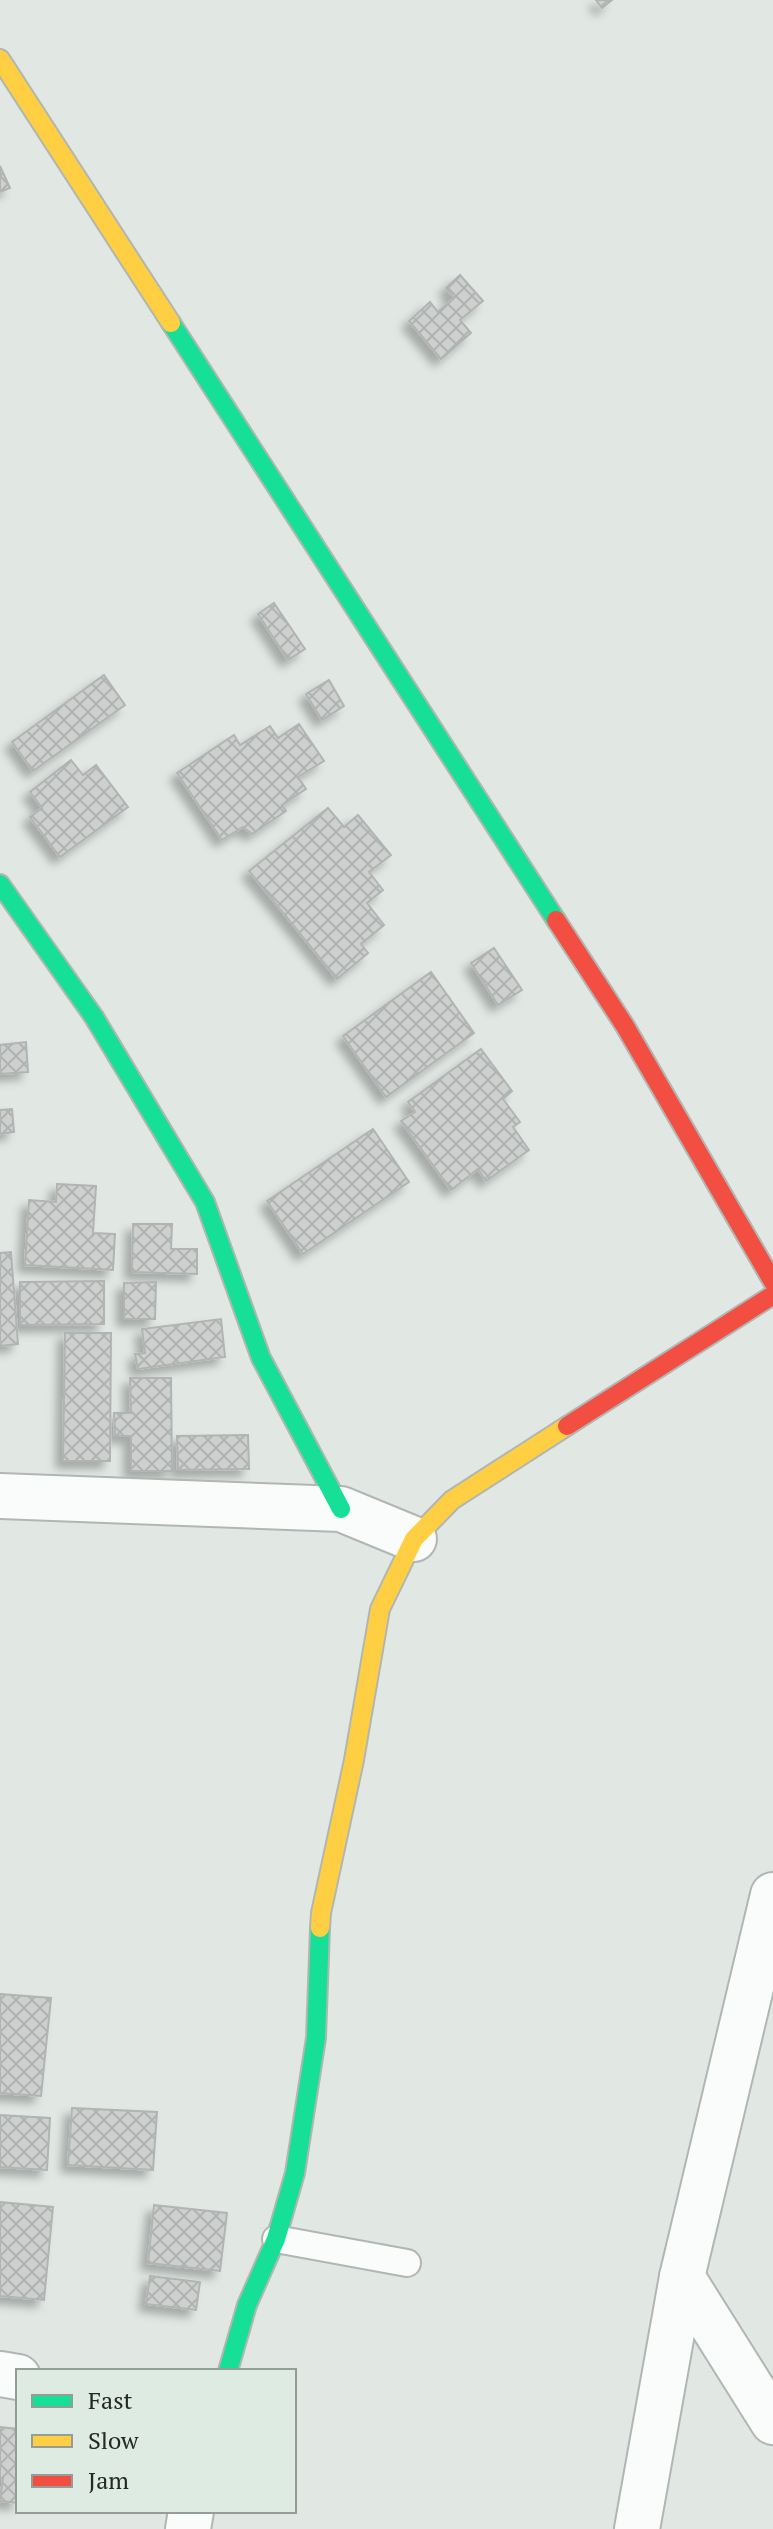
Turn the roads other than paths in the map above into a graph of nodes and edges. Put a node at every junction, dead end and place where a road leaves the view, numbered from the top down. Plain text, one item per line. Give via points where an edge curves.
1 (0, 59) edge
2 (0, 884) edge
3 (773, 1282) edge
4 (773, 1295) edge
5 (0, 1496) edge
6 (341, 1509) junction
7 (414, 1539) junction
8 (773, 1895) edge
9 (276, 2239) junction
10 (407, 2263) dead end
11 (682, 2277) junction
12 (229, 2369) edge
13 (773, 2422) edge
14 (637, 2529) edge

1 - 3 street via 625,1026
2 - 6 street via 94,1017 205,1202 261,1358
4 - 7 street via 452,1500
5 - 6 street
6 - 7 street
7 - 9 street via 380,1609 321,1913 316,2038 295,2173
8 - 11 street
9 - 10 lane
9 - 12 street via 247,2305
11 - 13 street
11 - 14 street

